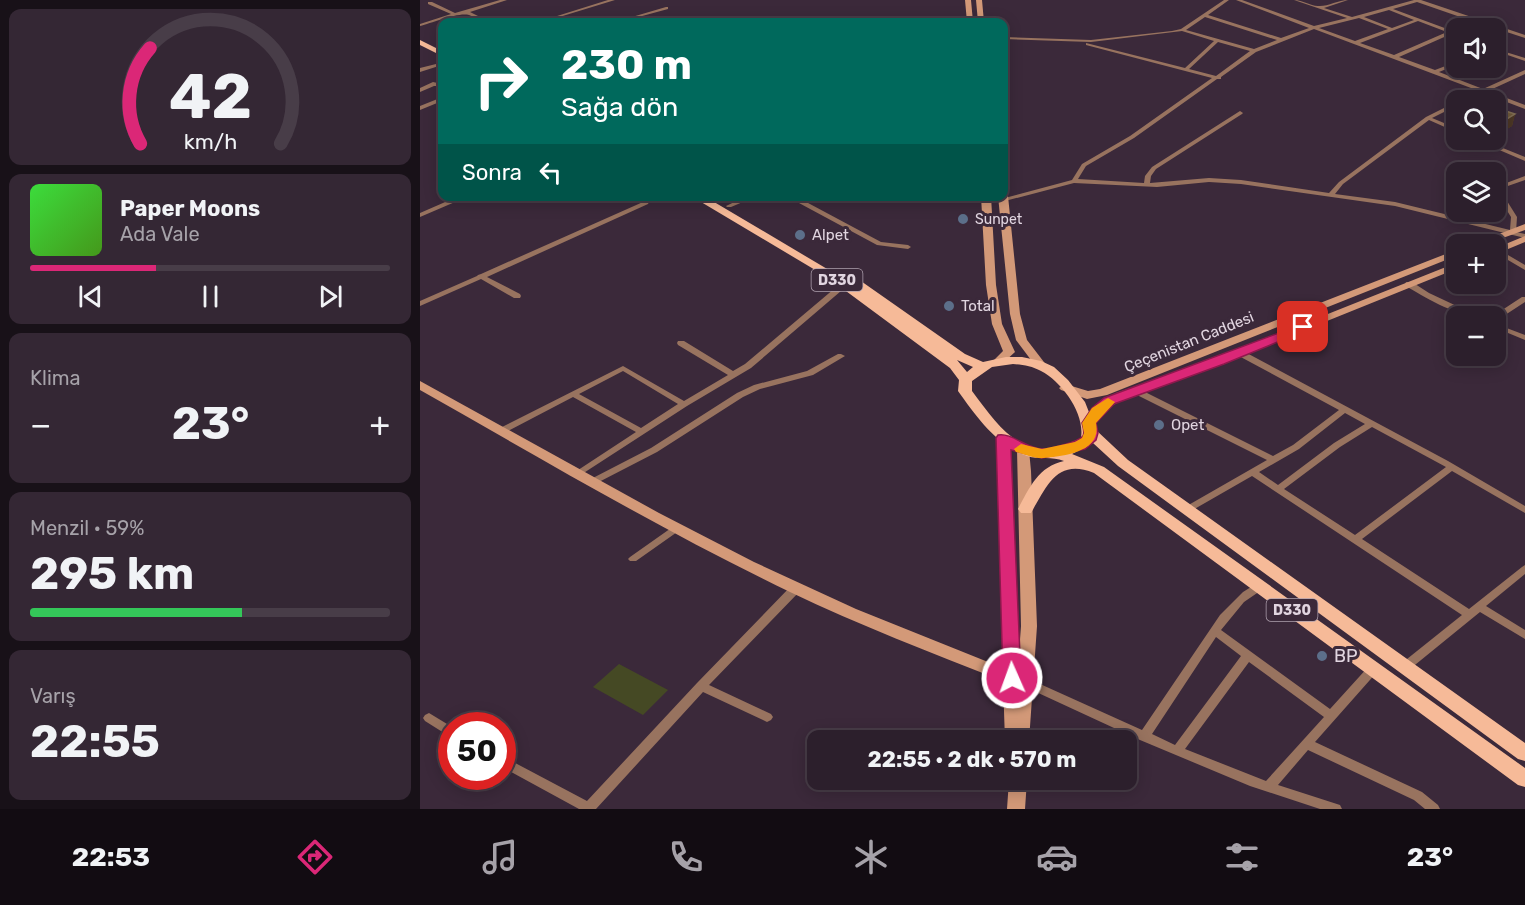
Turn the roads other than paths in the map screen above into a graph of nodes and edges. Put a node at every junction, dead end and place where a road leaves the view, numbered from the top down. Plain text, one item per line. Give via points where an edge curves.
1 (505, 0) edge
2 (614, 0) edge
3 (968, 0) edge
4 (979, 0) edge
5 (1227, 0) edge
6 (1238, 0) edge
7 (1296, 0) edge
8 (1346, 0) edge
9 (1417, 0) edge
10 (431, 2) edge
11 (420, 7) edge
12 (666, 8) dead end
13 (1319, 8) junction
14 (1389, 9) junction
15 (458, 14) junction
16 (1203, 15) junction
17 (1359, 17) junction
18 (444, 18) edge
19 (478, 18) edge
20 (553, 18) edge
21 (631, 18) edge
22 (970, 18) edge
23 (981, 18) edge
24 (1470, 18) edge
25 (1350, 19) junction
26 (438, 20) edge
27 (1417, 20) junction
28 (420, 25) edge
29 (1313, 28) junction
30 (1390, 28) junction
31 (1182, 30) junction
32 (1446, 30) edge
33 (1506, 30) edge
34 (1446, 36) edge
35 (420, 37) edge
36 (1525, 37) edge
37 (1008, 38) edge
38 (1281, 40) junction
39 (1216, 41) junction
40 (420, 42) edge
41 (1076, 42) junction
42 (1354, 43) junction
43 (438, 46) edge
44 (1254, 51) junction
45 (438, 52) edge
46 (1506, 53) edge
47 (1395, 57) junction
48 (1525, 60) edge
49 (438, 65) edge
50 (1446, 67) edge
51 (1186, 69) junction
52 (420, 70) edge
53 (1435, 72) junction
54 (1525, 72) edge
55 (1219, 78) junction
56 (438, 85) edge
57 (420, 90) edge
58 (1482, 90) edge
59 (1487, 90) edge
60 (1506, 99) edge
61 (438, 101) edge
62 (1525, 106) edge
63 (420, 108) edge
64 (1446, 109) edge
65 (1240, 113) dead end
66 (1428, 118) junction
67 (1446, 126) edge
68 (1503, 150) edge
69 (1525, 159) edge
70 (1525, 178) edge
71 (1074, 181) junction
72 (1146, 184) junction
73 (1331, 194) junction
74 (1008, 197) edge
75 (454, 201) edge
76 (647, 201) edge
77 (704, 201) edge
78 (720, 201) edge
79 (742, 201) edge
80 (798, 201) edge
81 (986, 201) edge
82 (1003, 201) edge
83 (729, 206) junction
84 (420, 215) edge
85 (1525, 227) edge
86 (1513, 231) junction
87 (1505, 234) edge
88 (1525, 237) edge
89 (1506, 246) edge
90 (908, 247) dead end
91 (1446, 257) edge
92 (1506, 257) edge
93 (1525, 268) edge
94 (1446, 270) edge
95 (480, 276) junction
96 (1408, 284) junction
97 (844, 285) junction
98 (517, 296) dead end
99 (1525, 299) edge
100 (420, 304) edge
101 (1451, 306) edge
102 (1506, 311) edge
103 (1506, 330) edge
104 (1525, 338) edge
105 (681, 343) dead end
106 (1240, 353) junction
107 (841, 356) dead end
108 (1000, 360) junction
109 (982, 366) junction
110 (1041, 366) junction
111 (735, 375) junction
112 (966, 380) junction
113 (420, 386) edge
114 (1065, 388) junction
115 (1136, 390) junction
116 (573, 394) junction
117 (684, 404) junction
118 (1344, 410) junction
119 (1371, 424) junction
120 (1090, 428) junction
121 (501, 431) junction
122 (640, 431) junction
123 (1003, 438) junction
124 (1023, 450) junction
125 (1054, 452) junction
126 (1274, 460) junction
127 (1452, 467) junction
128 (1099, 470) junction
129 (1254, 473) junction
130 (576, 474) junction
131 (592, 482) junction
132 (1278, 489) junction
133 (1026, 509) junction
134 (1188, 509) junction
135 (1525, 510) edge
136 (677, 528) junction
137 (1355, 540) junction
138 (633, 559) dead end
139 (1525, 569) edge
140 (1259, 586) junction
141 (796, 588) junction
142 (1480, 607) junction
143 (1470, 615) junction
144 (1215, 631) junction
145 (1525, 635) edge
146 (1247, 656) junction
147 (1406, 666) junction
148 (1373, 669) junction
149 (1019, 680) junction
150 (701, 686) junction
151 (1331, 716) junction
152 (767, 717) dead end
153 (429, 718) dead end
154 (438, 724) edge
155 (1014, 730) edge
156 (1021, 730) edge
157 (1144, 737) junction
158 (1307, 744) junction
159 (1177, 751) junction
160 (1525, 753) edge
161 (516, 769) edge
162 (1525, 779) edge
163 (1269, 786) junction
164 (1016, 790) edge
165 (589, 808) edge
166 (1015, 809) edge
167 (1336, 809) edge
168 (1434, 809) edge

1 - 15 street
2 - 20 street
3 - 22 main road
4 - 23 main road
5 - 16 street
6 - 29 street
7 - 13 street
8 - 13 street
9 - 14 street
9 - 24 street
10 - 11 street
10 - 15 street
12 - 21 street
13 - 25 street
14 - 17 street
14 - 27 street
15 - 18 street
15 - 19 street via 469,13
16 - 31 street
16 - 38 street
17 - 25 street
17 - 30 street
25 - 29 street
26 - 28 street
27 - 30 street
27 - 32 street
29 - 38 street
29 - 42 street
30 - 42 street
31 - 39 street
31 - 41 street
33 - 36 street
34 - 47 street
35 - 43 main road
37 - 41 street
38 - 44 street
39 - 44 street
39 - 51 street
40 - 45 main road
41 - 51 street
42 - 47 street
44 - 55 street
46 - 48 street
47 - 53 street
49 - 52 street
50 - 53 street
51 - 55 street
53 - 58 street
54 - 59 street
55 - 71 street via 1084,165
56 - 57 street
60 - 62 street
61 - 63 street
64 - 66 street
65 - 72 street via 1154,168
66 - 67 street
66 - 73 street
68 - 69 street
70 - 86 street via 1503,186 1499,194 1514,217
71 - 72 street
71 - 74 street
72 - 73 street via 1209,180
73 - 86 street
75 - 84 street
76 - 95 street
77 - 97 main road, D330
78 - 83 main road, D330
79 - 83 street
80 - 90 street via 879,244
81 - 108 main road via 997,324 1010,352
82 - 110 main road via 1015,314 1022,340
83 - 109 main road, D330 via 841,271 960,357
85 - 86 main road
86 - 87 main road
86 - 88 street
88 - 89 main road
91 - 114 main road, Çeçenistan Caddesi via 1104,392 1087,395
92 - 93 street
94 - 96 main road, Çeçenistan Caddesi
95 - 98 street
95 - 100 street
96 - 101 street
96 - 106 main road, Çeçenistan Caddesi
97 - 111 street
97 - 112 main road, D330 via 955,366
99 - 102 street
103 - 104 street
105 - 111 street
106 - 115 main road, Çeçenistan Caddesi
106 - 118 street
107 - 131 street via 810,373 740,395 654,450
108 - 109 main road
108 - 110 main road via 1028,361
109 - 112 main road
110 - 114 main road via 1050,370
111 - 117 street
112 - 123 main road via 965,391
113 - 121 main road
114 - 120 main road via 1078,403
115 - 120 main road, Çeçenistan Caddesi via 1102,406
115 - 126 street
116 - 117 street via 623,368
116 - 121 street
116 - 122 street
117 - 122 street
118 - 119 street
118 - 126 street
119 - 127 street
119 - 132 street
120 - 125 main road via 1088,440 1080,446
120 - 134 main road, D330 via 1123,463
121 - 130 main road
122 - 130 street
123 - 124 main road
123 - 149 main road
124 - 125 main road
124 - 133 main road
125 - 128 main road, D330
126 - 129 street
127 - 135 street
127 - 137 street
128 - 133 main road via 1071,464 1058,467 1041,479
128 - 140 main road, D330
129 - 132 street
129 - 134 street
130 - 131 main road
131 - 136 main road
132 - 137 street
133 - 149 main road via 1029,626
134 - 147 main road, D330
136 - 138 street
136 - 141 main road
137 - 143 street
139 - 142 street
140 - 144 street via 1236,604
140 - 148 main road, D330
141 - 149 main road
141 - 150 street
142 - 143 street
142 - 145 street
143 - 147 street
144 - 146 street
144 - 157 street
146 - 151 street
146 - 159 street
147 - 160 main road, D330
148 - 151 street
148 - 162 main road, D330
149 - 155 main road
149 - 156 main road
149 - 157 street
150 - 152 street
150 - 165 street
151 - 158 street
153 - 154 street
157 - 159 street
158 - 163 street
158 - 168 street via 1418,796
159 - 163 street
161 - 165 street
163 - 167 street
164 - 166 main road

